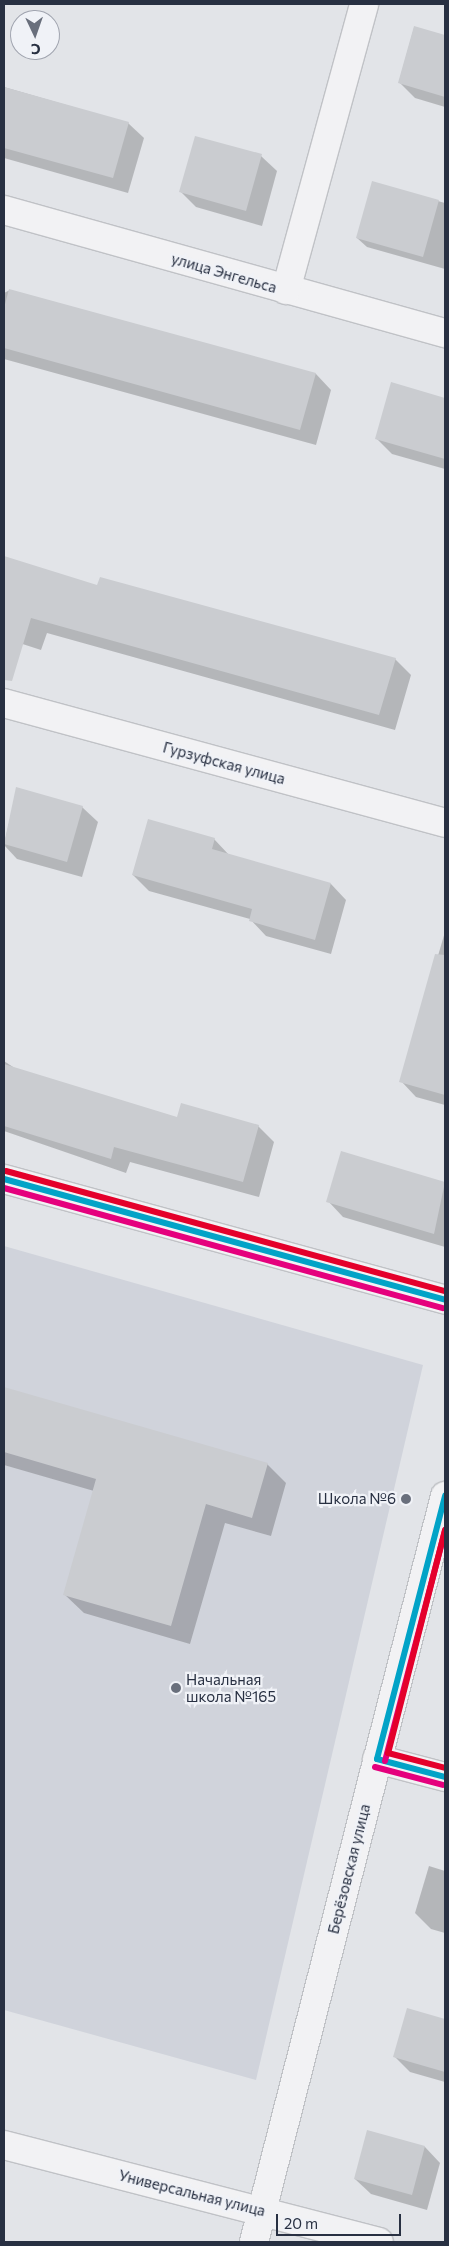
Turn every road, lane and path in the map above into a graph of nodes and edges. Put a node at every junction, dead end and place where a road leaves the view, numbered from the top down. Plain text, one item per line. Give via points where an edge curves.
1 (364, 4) edge
2 (4, 210) edge
3 (286, 290) junction
4 (445, 333) edge
5 (4, 702) edge
6 (445, 823) edge
7 (4, 1180) edge
8 (445, 1300) edge
9 (445, 1496) edge
10 (377, 1758) junction
11 (445, 1776) edge
12 (4, 2145) edge
13 (262, 2210) junction
14 (254, 2242) edge
15 (379, 2242) edge

1 - 3 street
2 - 3 street, улица Энгельса
3 - 4 street, улица Энгельса
5 - 6 street, Гурзуфская улица
7 - 8 street
9 - 10 street, Берёзовская улица
10 - 11 street
10 - 13 street, Берёзовская улица
12 - 13 street, Универсальная улица
13 - 14 street, Берёзовская улица
13 - 15 street, Универсальная улица

